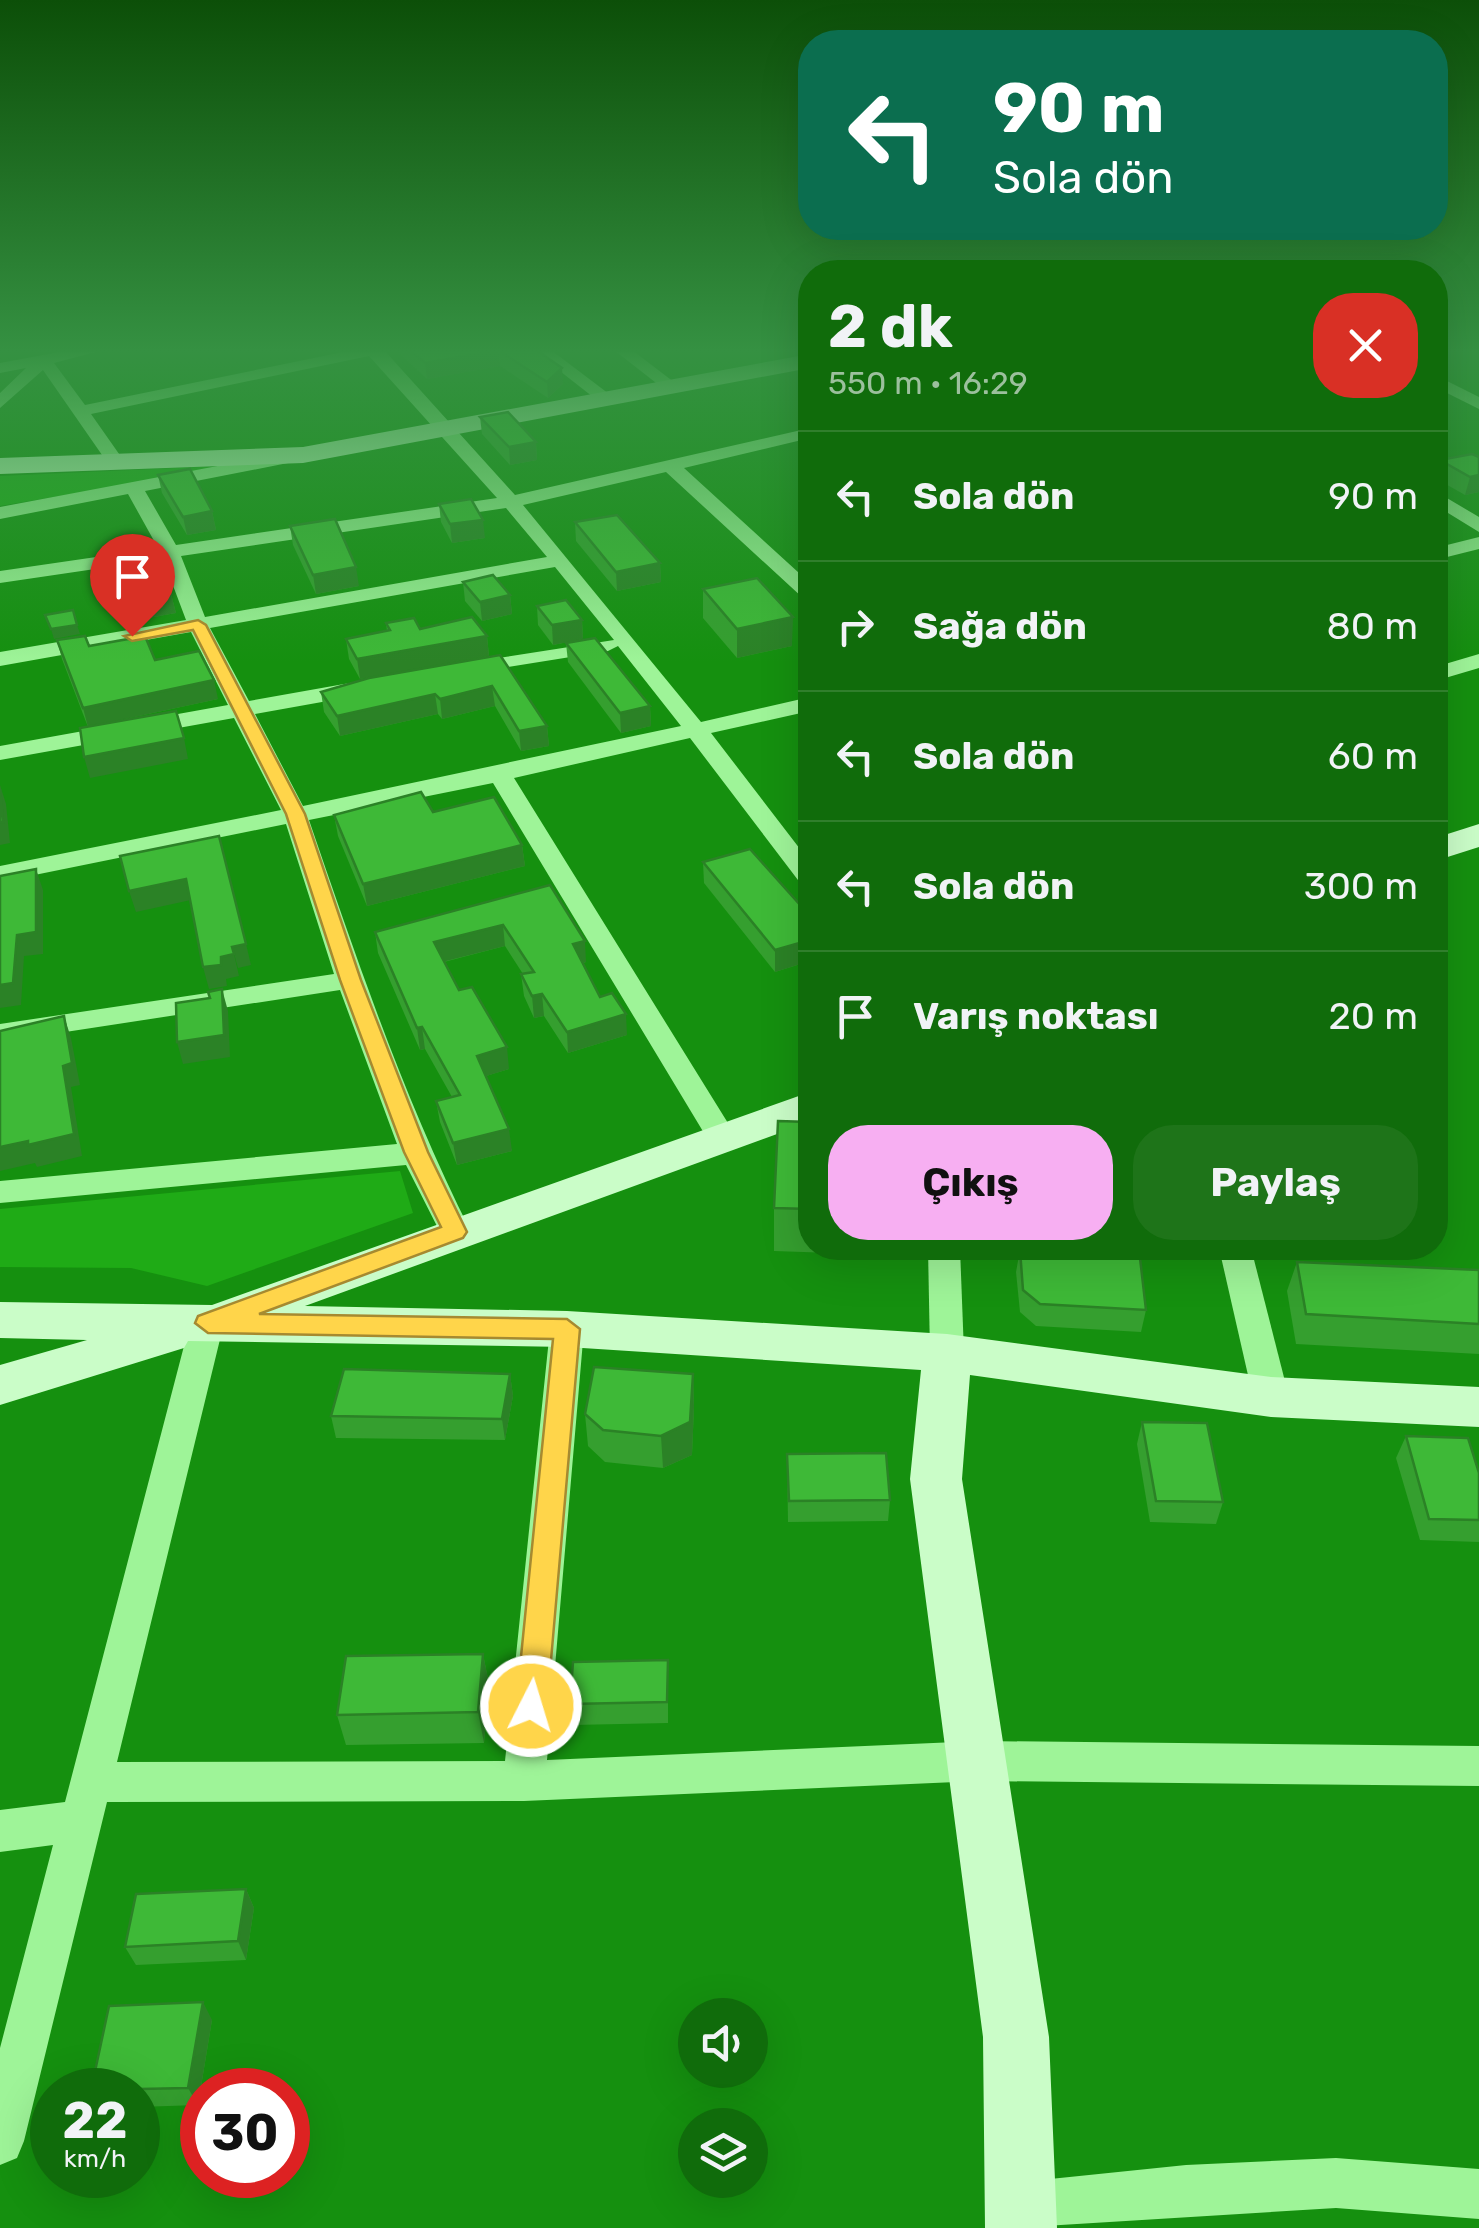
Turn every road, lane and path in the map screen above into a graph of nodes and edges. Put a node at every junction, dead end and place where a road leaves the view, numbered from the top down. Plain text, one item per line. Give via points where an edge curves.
1 (111, 454) edge
2 (309, 454) edge
3 (469, 454) edge
4 (718, 454) edge
5 (303, 455) junction
6 (116, 461) junction
7 (670, 465) junction
8 (0, 466) edge
9 (134, 488) junction
10 (510, 502) junction
11 (1448, 506) edge
12 (0, 513) edge
13 (1479, 526) edge
14 (1479, 544) edge
15 (169, 550) junction
16 (1448, 551) edge
17 (558, 561) junction
18 (0, 576) edge
19 (798, 583) edge
20 (198, 625) junction
21 (626, 642) junction
22 (0, 659) edge
23 (1479, 661) edge
24 (1448, 670) edge
25 (434, 676) edge
26 (376, 686) edge
27 (798, 707) edge
28 (242, 709) junction
29 (698, 731) junction
30 (0, 753) edge
31 (500, 774) junction
32 (296, 814) junction
33 (1479, 835) edge
34 (1448, 846) edge
35 (798, 850) edge
36 (0, 874) edge
37 (350, 980) junction
38 (0, 1033) edge
39 (798, 1110) edge
40 (721, 1136) junction
41 (416, 1152) junction
42 (0, 1192) edge
43 (455, 1232) junction
44 (944, 1260) edge
45 (1237, 1260) edge
46 (0, 1320) edge
47 (208, 1323) junction
48 (567, 1329) junction
49 (948, 1353) junction
50 (0, 1384) edge
51 (1271, 1397) junction
52 (1479, 1407) edge
53 (978, 1761) junction
54 (1479, 1766) edge
55 (524, 1781) junction
56 (87, 1801) junction
57 (0, 1831) edge
58 (0, 2141) edge
59 (1479, 2194) edge
60 (1021, 2217) edge

1 - 6 street
2 - 5 street
3 - 10 street
4 - 7 street
5 - 6 street
5 - 9 street
6 - 8 street
7 - 10 street
7 - 19 street
9 - 12 street
9 - 15 street
10 - 15 street
10 - 17 street
11 - 13 street
14 - 16 street
15 - 18 street
15 - 20 street
17 - 20 street
17 - 21 street
20 - 22 street
20 - 28 street
21 - 25 street
21 - 29 street
23 - 24 street
26 - 28 street
27 - 29 street
28 - 30 street
28 - 32 street
29 - 31 street
29 - 35 street
31 - 32 street
31 - 40 street
32 - 36 street
32 - 37 street
33 - 34 street
37 - 38 street
37 - 41 street
39 - 40 street
40 - 43 street
41 - 42 street
41 - 43 street
43 - 47 street
44 - 49 street
45 - 51 street
46 - 47 street
47 - 48 street
47 - 50 street
47 - 56 street
48 - 49 street
48 - 55 street
49 - 51 street
49 - 53 street via 936,1479
51 - 52 street
53 - 54 street
53 - 55 street
53 - 60 street via 1016,2037
55 - 56 street
56 - 57 street
56 - 58 street
59 - 60 street via 1336,2183 1186,2190

